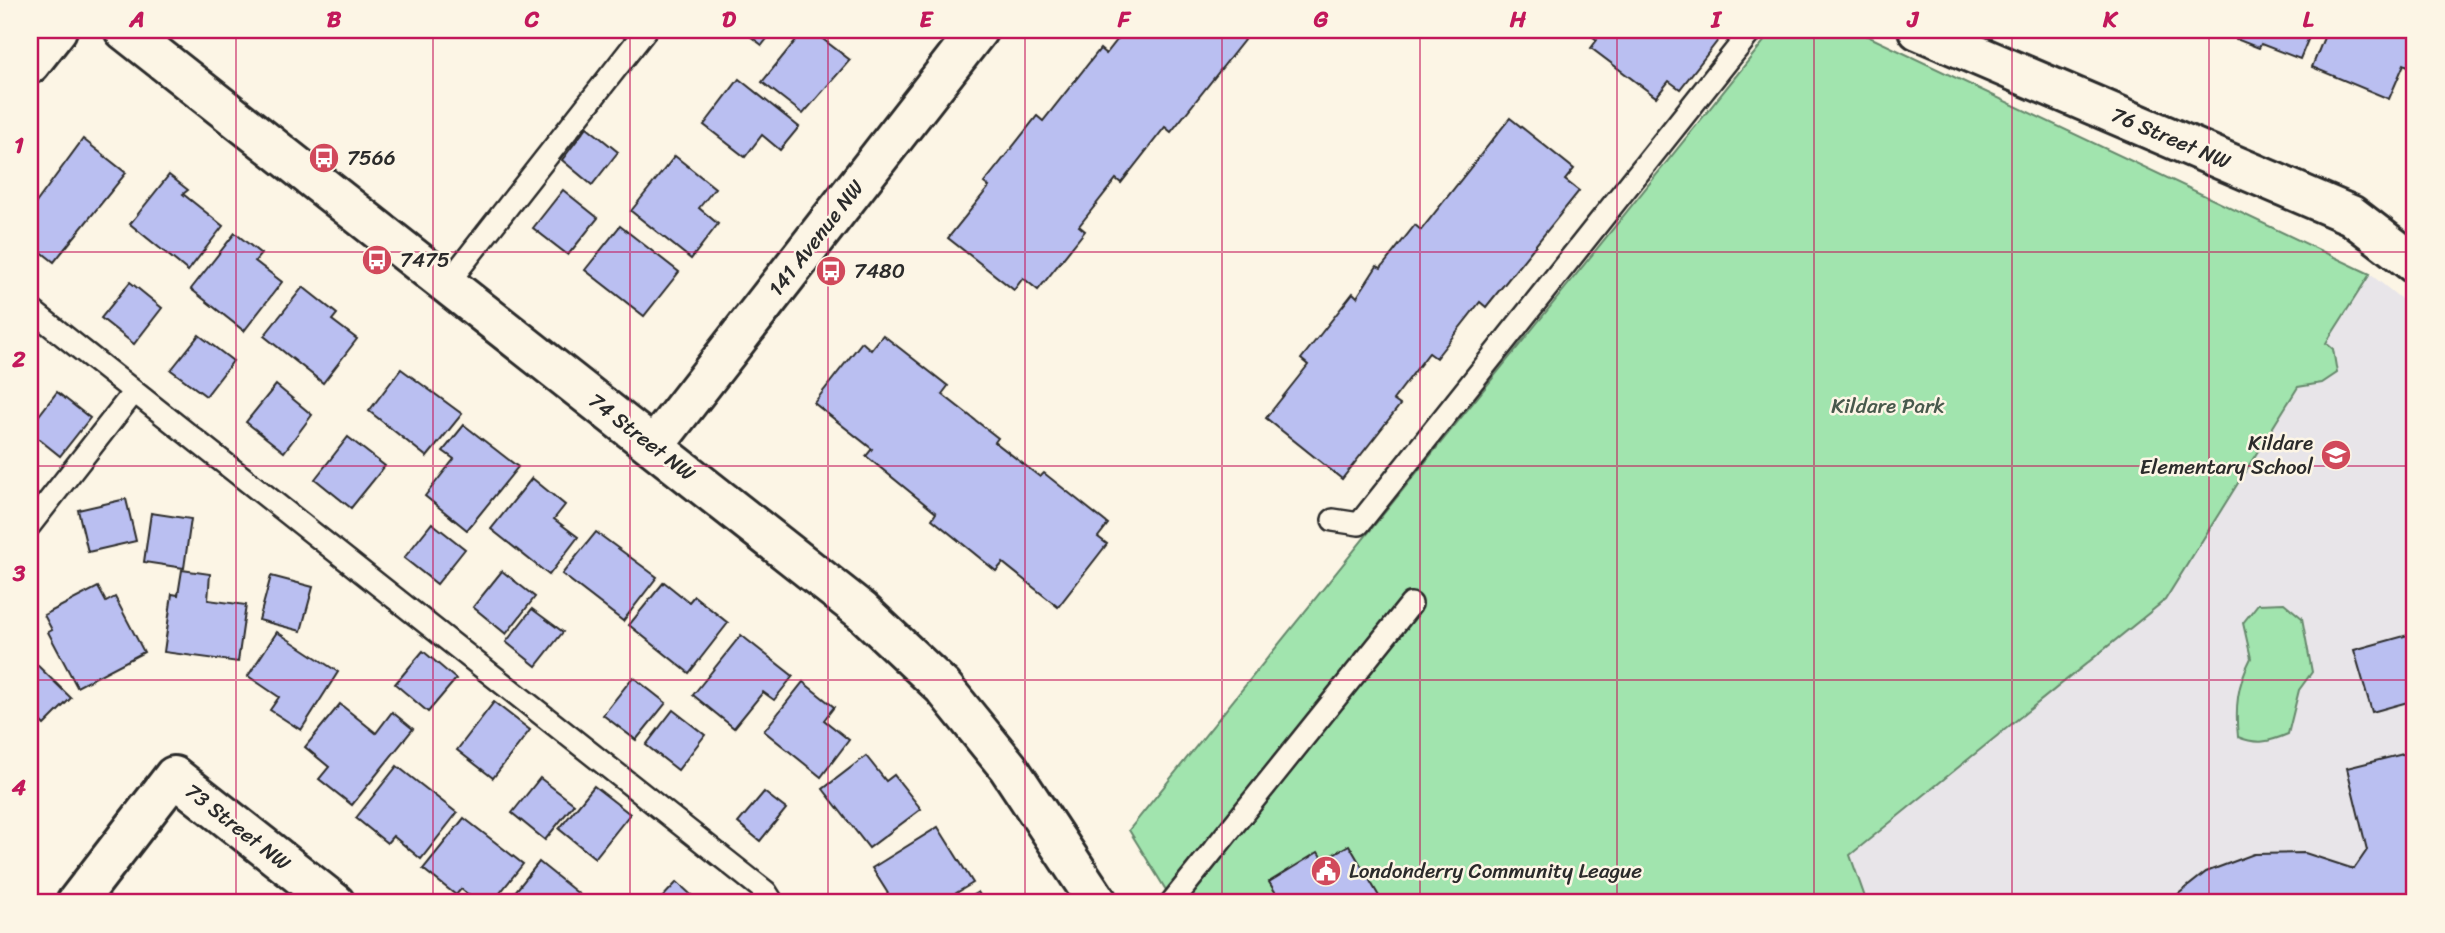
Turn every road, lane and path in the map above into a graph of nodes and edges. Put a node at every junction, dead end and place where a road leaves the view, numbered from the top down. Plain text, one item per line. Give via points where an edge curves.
1 (57, 30) edge
2 (124, 30) edge
3 (646, 30) edge
4 (978, 30) edge
5 (1752, 30) edge
6 (1918, 30) edge
7 (30, 64) edge
8 (2415, 264) edge
9 (447, 284) junction
10 (30, 309) edge
11 (134, 392) junction
12 (654, 446) junction
13 (1333, 520) dead end
14 (30, 525) edge
15 (1411, 604) dead end
16 (76, 903) edge
17 (335, 903) edge
18 (773, 903) edge
19 (1098, 903) edge
20 (1171, 903) edge

1 - 7 street
2 - 9 street, 74 Street NW
3 - 9 lane
4 - 12 street, 141 Avenue NW
5 - 13 lane via 1359,524
6 - 8 street, 76 Street NW via 2351,215
9 - 12 street, 74 Street NW
10 - 11 lane
11 - 14 lane
11 - 18 lane via 766,892
12 - 19 street, 74 Street NW via 862,611 943,687 1008,767
15 - 20 lane
16 - 17 street, 73 Street NW via 174,776

